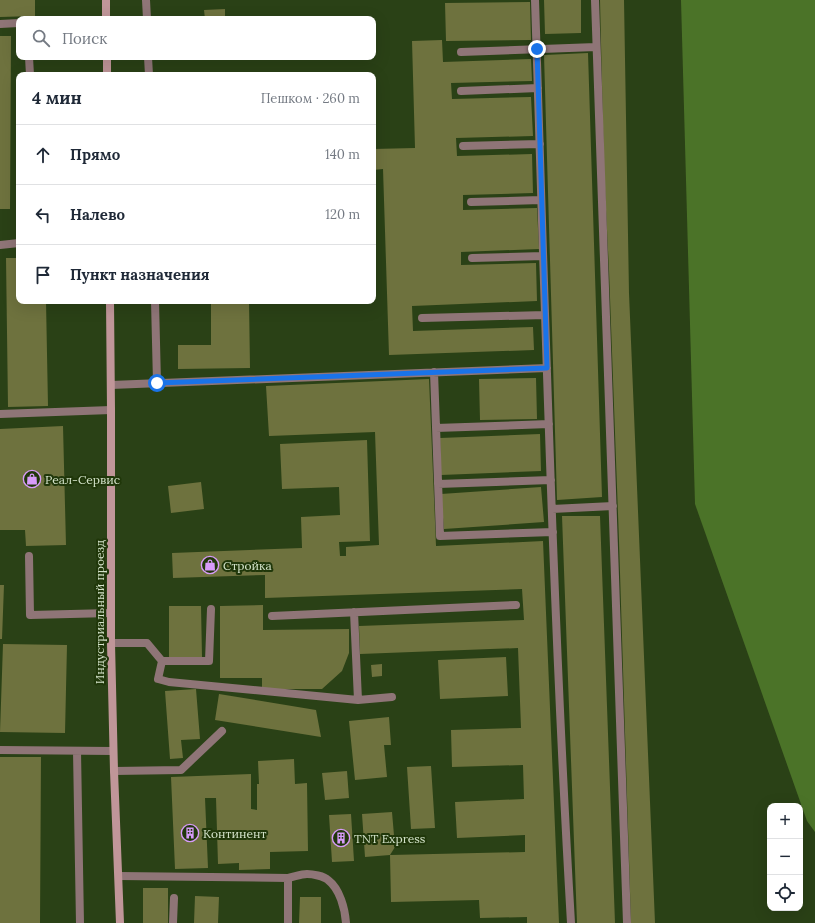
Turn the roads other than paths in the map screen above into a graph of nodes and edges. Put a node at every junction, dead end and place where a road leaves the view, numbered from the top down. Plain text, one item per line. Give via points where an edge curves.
1 (106, 0) edge
2 (146, 0) edge
3 (535, 0) edge
4 (595, 0) edge
5 (106, 16) edge
6 (147, 16) edge
7 (16, 23) edge
8 (0, 24) edge
9 (596, 47) junction
10 (537, 49) junction
11 (461, 52) dead end
12 (29, 60) edge
13 (107, 60) edge
14 (148, 60) edge
15 (30, 72) edge
16 (107, 72) edge
17 (149, 72) edge
18 (538, 88) junction
19 (461, 91) dead end
20 (540, 144) junction
21 (463, 146) dead end
22 (542, 200) junction
23 (471, 202) dead end
24 (16, 243) edge
25 (0, 245) edge
26 (543, 256) junction
27 (472, 258) dead end
28 (110, 304) edge
29 (155, 304) edge
30 (545, 315) junction
31 (422, 318) dead end
32 (547, 368) junction
33 (434, 372) junction
34 (157, 383) junction
35 (111, 385) junction
36 (111, 410) junction
37 (0, 414) edge
38 (549, 424) junction
39 (436, 428) junction
40 (551, 480) junction
41 (438, 484) junction
42 (613, 506) junction
43 (552, 508) junction
44 (553, 532) junction
45 (29, 556) dead end
46 (516, 605) dead end
47 (211, 609) dead end
48 (354, 612) junction
49 (111, 613) junction
50 (272, 616) dead end
51 (111, 643) junction
52 (162, 661) junction
53 (392, 697) dead end
54 (358, 700) junction
55 (222, 731) dead end
56 (0, 750) edge
57 (77, 751) junction
58 (113, 751) junction
59 (114, 771) junction
60 (118, 876) junction
61 (288, 878) junction
62 (174, 898) dead end
63 (80, 923) edge
64 (120, 923) edge
65 (173, 923) edge
66 (288, 923) edge
67 (346, 923) edge
68 (571, 923) edge
69 (627, 923) edge

1 - 5 street
2 - 6 lane
3 - 10 lane
4 - 9 lane
7 - 8 lane
9 - 10 lane
9 - 42 lane
10 - 11 lane
10 - 18 lane
12 - 15 lane
13 - 16 street
14 - 17 lane
18 - 19 lane
18 - 20 lane
20 - 21 lane
20 - 22 lane
22 - 23 lane
22 - 26 lane
24 - 25 lane
26 - 27 lane
26 - 30 lane
28 - 35 street, Индустриальный проезд
29 - 34 lane
30 - 31 lane
30 - 32 lane
32 - 33 lane
32 - 38 lane
33 - 34 lane
33 - 39 lane
34 - 35 lane
35 - 36 street, Индустриальный проезд
36 - 37 lane
36 - 49 street, Индустриальный проезд
38 - 39 lane
38 - 40 lane
39 - 41 lane
40 - 41 lane
40 - 43 lane
41 - 44 lane via 440,536
42 - 43 lane
42 - 69 lane
43 - 44 lane
44 - 68 lane
45 - 49 lane via 30,616
46 - 48 lane
47 - 52 lane via 209,661
48 - 50 lane
48 - 54 lane
49 - 51 street, Индустриальный проезд
51 - 52 lane via 147,643
51 - 58 street, Индустриальный проезд
52 - 54 lane via 158,679 169,682
53 - 54 lane
55 - 59 lane via 181,770
56 - 57 lane
57 - 58 lane
57 - 63 lane
58 - 59 street, Индустриальный проезд
59 - 60 street, Индустриальный проезд
60 - 61 lane
60 - 64 street, Индустриальный проезд
61 - 66 lane
61 - 67 lane via 307,874 327,878 342,902
62 - 65 lane

